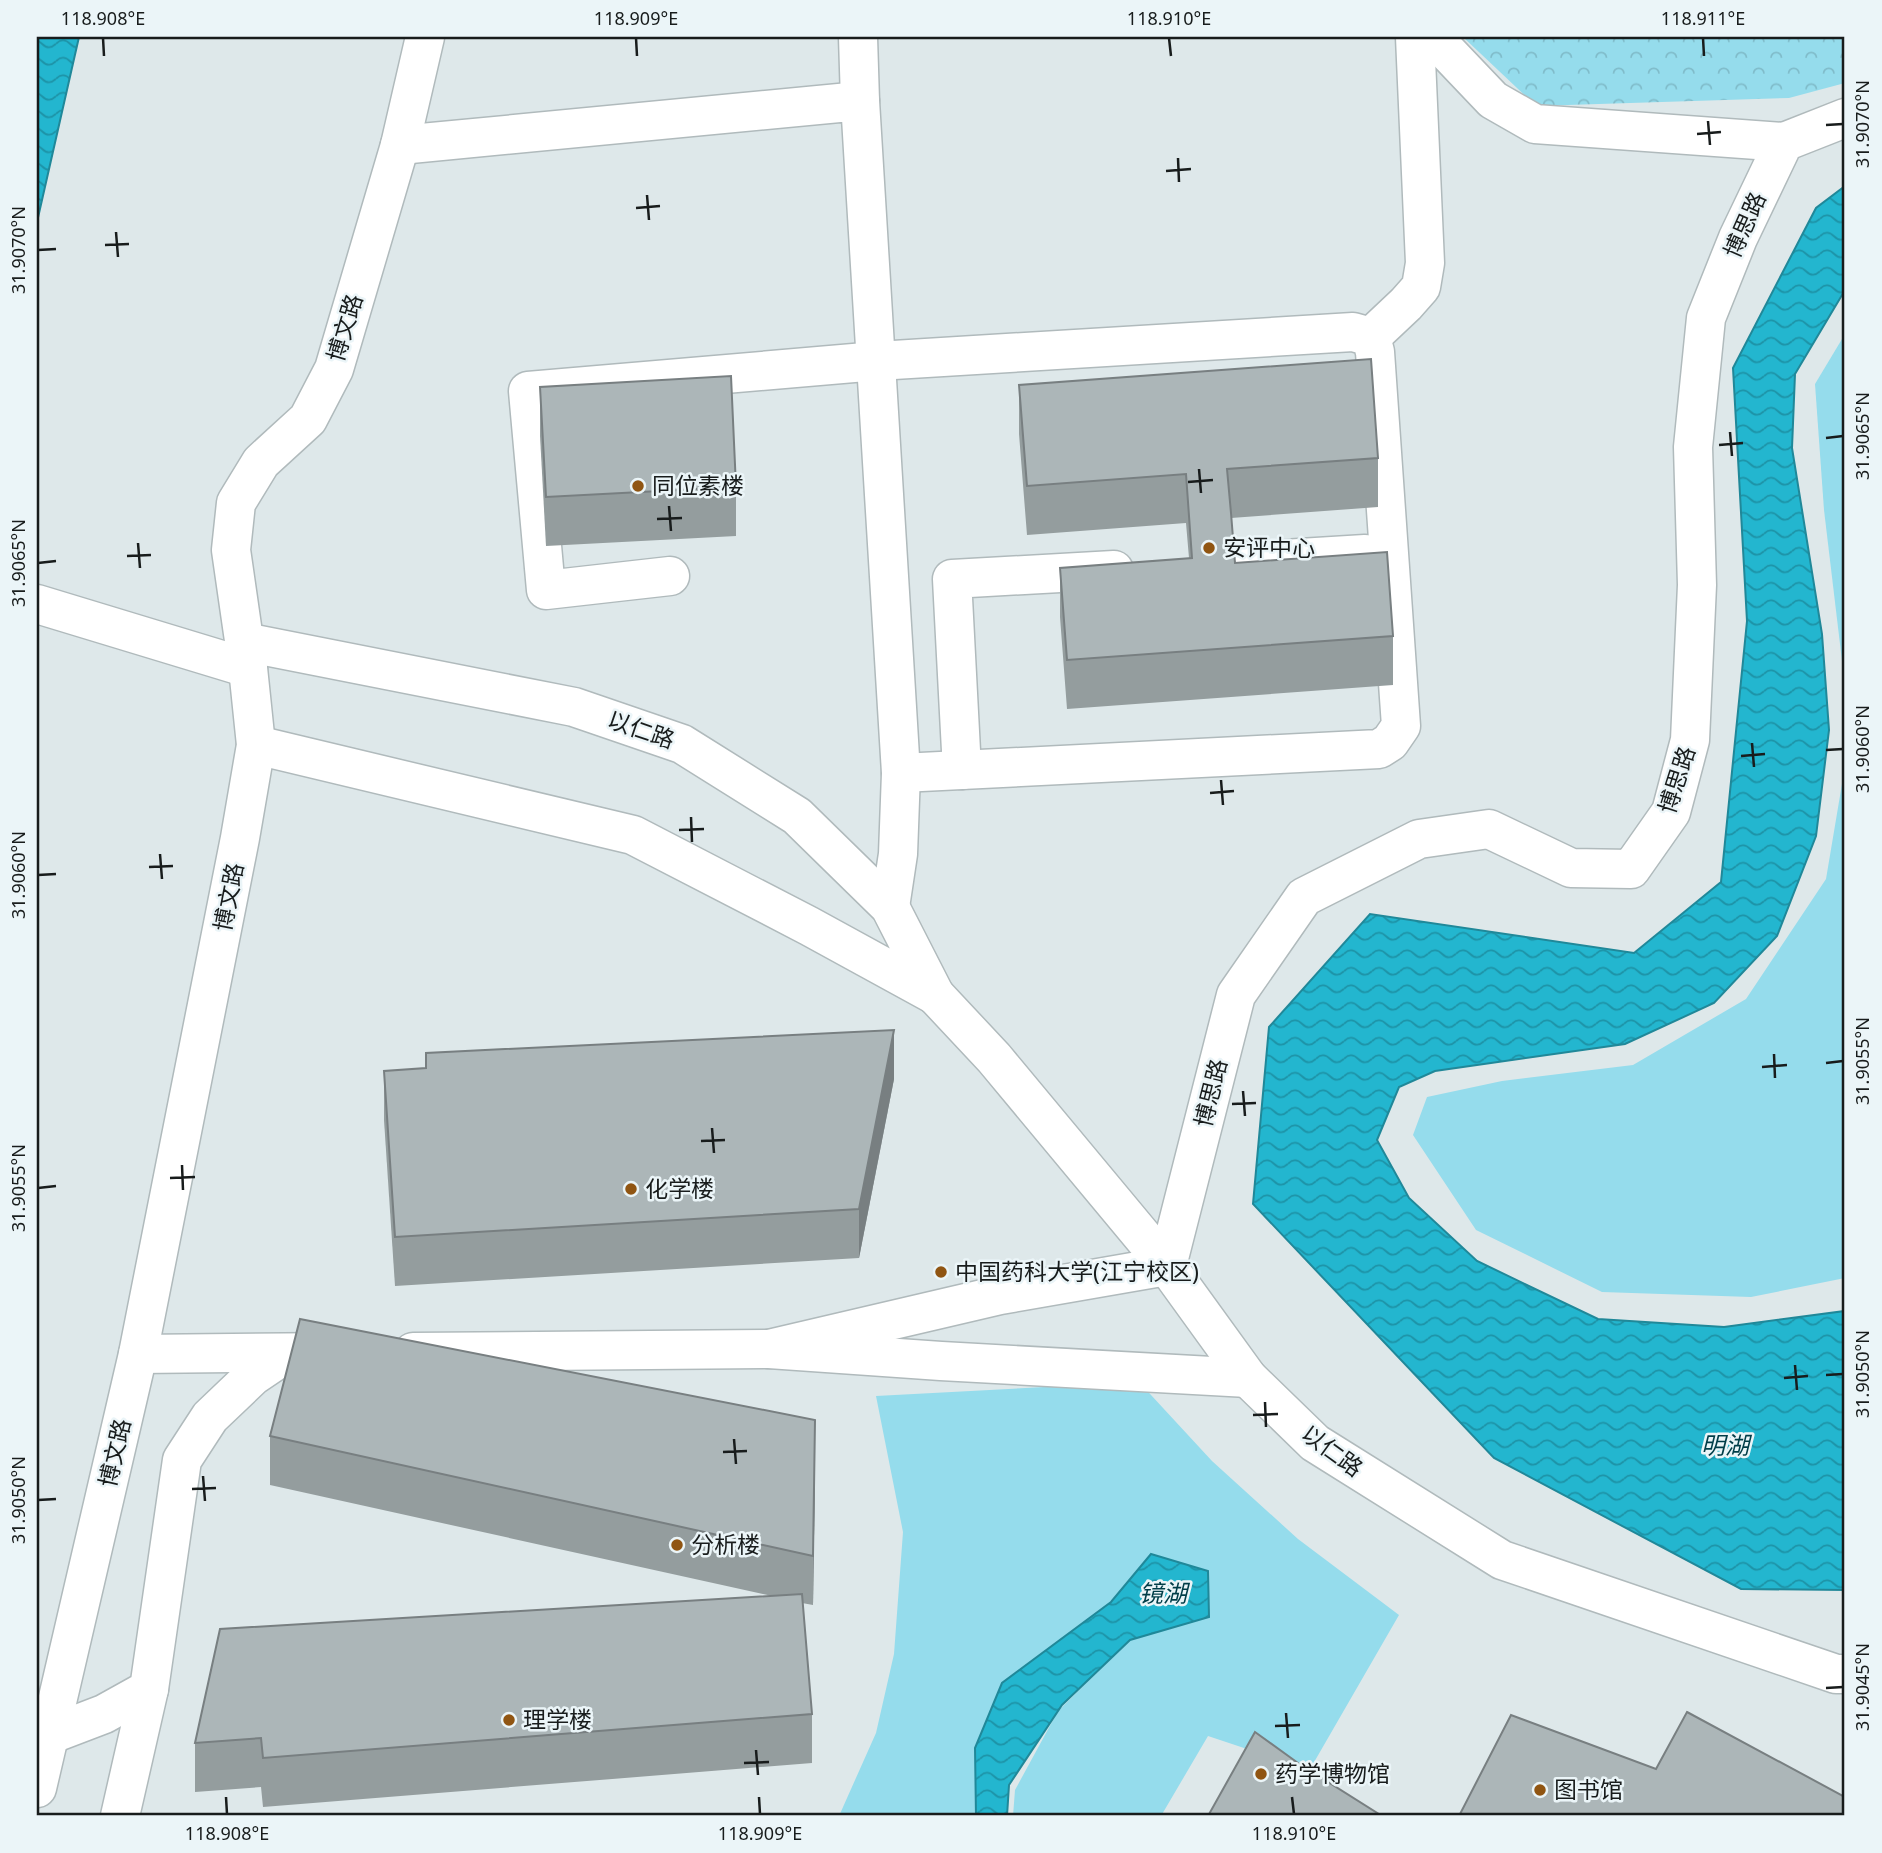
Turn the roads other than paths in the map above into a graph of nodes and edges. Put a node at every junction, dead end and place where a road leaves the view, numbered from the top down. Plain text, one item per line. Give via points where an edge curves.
1 (425, 37) edge
2 (858, 37) edge
3 (1415, 37) edge
4 (1433, 37) edge
5 (860, 101) junction
6 (1845, 118) edge
7 (1784, 142) junction
8 (400, 145) junction
9 (1371, 337) junction
10 (877, 361) junction
11 (1388, 552) junction
12 (1231, 562) edge
13 (1147, 568) edge
14 (670, 576) dead end
15 (44, 606) edge
16 (246, 655) junction
17 (256, 745) junction
18 (962, 771) junction
19 (901, 774) junction
20 (890, 907) junction
21 (935, 995) junction
22 (1167, 1266) junction
23 (769, 1349) junction
24 (287, 1353) junction
25 (138, 1354) junction
26 (1248, 1378) junction
27 (1845, 1674) edge
28 (149, 1689) junction
29 (49, 1735) junction
30 (37, 1788) edge
31 (120, 1816) edge

1 - 8 street, 博文路
2 - 5 street
3 - 9 street via 1423,275 1421,287
4 - 7 street via 1493,100 1535,124
5 - 8 street
5 - 10 street
6 - 7 street
7 - 22 street, 博思路 via 1706,318 1693,447 1697,585 1690,740 1671,811 1631,869 1571,868 1489,829 1419,839 1304,897 1236,995
8 - 16 street, 博文路 via 334,369 308,419 261,462 236,503 231,550
9 - 10 street via 1353,332
9 - 11 street
10 - 14 street via 528,391 546,590
10 - 19 street
11 - 12 street
11 - 18 street via 1401,726 1379,750
13 - 18 street via 952,579
15 - 16 street, 以仁路
16 - 17 street, 博文路
16 - 20 street, 以仁路 via 573,707 682,744 797,816
17 - 21 street, 以仁路 via 633,835
17 - 25 street, 博文路
18 - 19 street
19 - 20 street via 898,854
20 - 21 street, 以仁路
21 - 22 street, 以仁路 via 994,1058
22 - 23 street via 1000,1295
22 - 26 street, 以仁路
23 - 24 street
23 - 26 street
24 - 25 street
24 - 28 street via 253,1376 210,1417 182,1460
25 - 29 street, 博文路
26 - 27 street, 以仁路 via 1315,1443 1502,1560
28 - 29 street via 104,1714
28 - 31 street
29 - 30 street, 博文路

